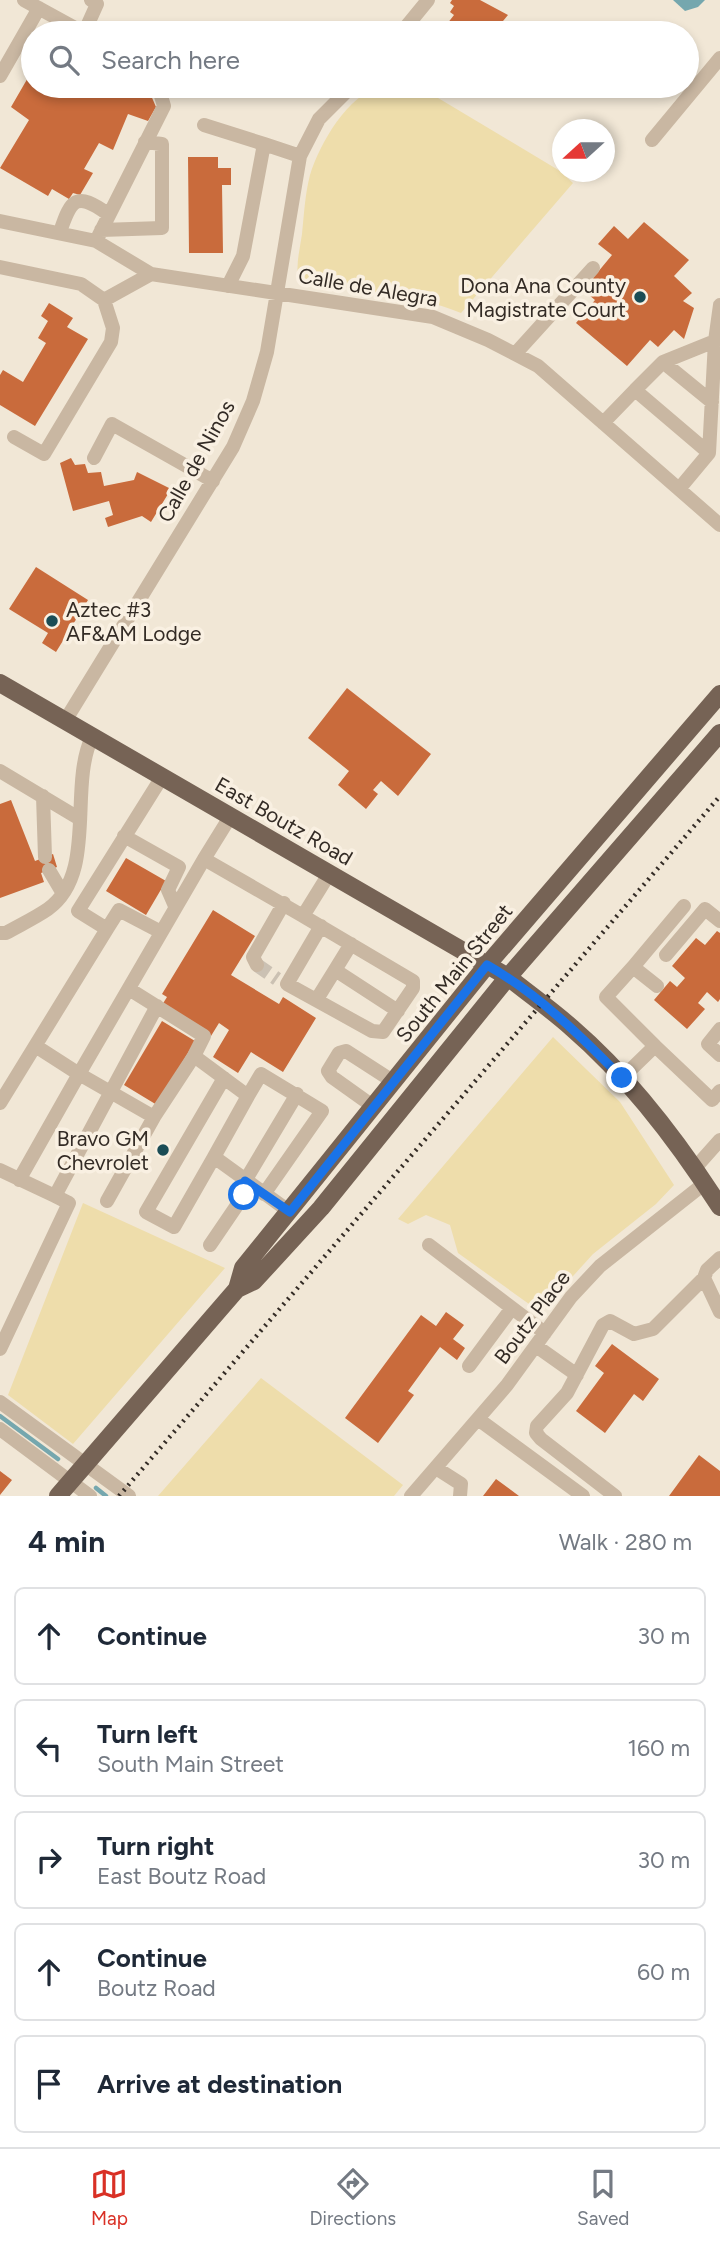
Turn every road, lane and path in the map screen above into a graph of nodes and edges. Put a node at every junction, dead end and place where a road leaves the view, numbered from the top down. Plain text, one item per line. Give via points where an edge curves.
1 (24, 0) edge
2 (428, 0) edge
3 (98, 1) edge
4 (39, 8) junction
5 (32, 21) edge
6 (62, 21) edge
7 (89, 21) edge
8 (411, 21) edge
9 (21, 39) edge
10 (720, 58) edge
11 (0, 76) edge
12 (699, 83) edge
13 (162, 98) edge
14 (340, 98) edge
15 (687, 98) edge
16 (204, 125) dead end
17 (652, 140) dead end
18 (145, 142) junction
19 (264, 144) junction
20 (300, 156) junction
21 (108, 214) junction
22 (2, 220) edge
23 (60, 232) junction
24 (99, 235) junction
25 (0, 268) edge
26 (593, 268) dead end
27 (151, 274) junction
28 (228, 286) junction
29 (275, 293) junction
30 (104, 300) junction
31 (720, 305) edge
32 (715, 341) junction
33 (515, 354) junction
34 (663, 362) junction
35 (635, 390) junction
36 (712, 402) junction
37 (603, 423) junction
38 (14, 437) dead end
39 (709, 453) junction
40 (94, 458) dead end
41 (213, 481) junction
42 (679, 489) junction
43 (720, 525) edge
44 (0, 683) edge
45 (720, 695) edge
46 (65, 721) junction
47 (720, 733) edge
48 (92, 737) junction
49 (0, 771) edge
50 (162, 777) junction
51 (43, 796) junction
52 (230, 817) junction
53 (80, 819) junction
54 (124, 836) junction
55 (204, 859) junction
56 (329, 874) junction
57 (62, 892) junction
58 (284, 903) junction
59 (175, 906) junction
60 (684, 906) dead end
61 (303, 916) junction
62 (720, 921) edge
63 (321, 926) junction
64 (107, 929) junction
65 (161, 932) junction
66 (0, 933) edge
67 (351, 944) junction
68 (666, 955) dead end
69 (257, 965) dead end
70 (487, 965) junction
71 (633, 967) junction
72 (335, 970) junction
73 (508, 977) junction
74 (657, 986) dead end
75 (129, 989) junction
76 (317, 999) junction
77 (157, 1006) junction
78 (398, 1011) junction
79 (720, 1029) edge
80 (654, 1046) junction
81 (37, 1047) junction
82 (720, 1055) edge
83 (194, 1056) junction
84 (79, 1073) junction
85 (225, 1078) junction
86 (622, 1078) junction
87 (394, 1082) junction
88 (111, 1090) junction
89 (720, 1091) edge
90 (297, 1094) junction
91 (248, 1096) junction
92 (0, 1103) edge
93 (374, 1107) junction
94 (154, 1117) junction
95 (720, 1140) edge
96 (214, 1157) junction
97 (0, 1170) edge
98 (700, 1176) junction
99 (19, 1180) junction
100 (245, 1181) junction
101 (264, 1194) junction
102 (55, 1196) junction
103 (107, 1201) dead end
104 (720, 1207) edge
105 (290, 1212) junction
106 (211, 1245) dead end
107 (429, 1245) dead end
108 (720, 1258) edge
109 (704, 1278) junction
110 (237, 1289) junction
111 (512, 1308) junction
112 (720, 1312) edge
113 (545, 1333) junction
114 (536, 1346) junction
115 (0, 1349) edge
116 (469, 1366) dead end
117 (578, 1376) junction
118 (0, 1402) edge
119 (478, 1419) junction
120 (0, 1429) edge
121 (85, 1465) junction
122 (436, 1468) junction
123 (71, 1481) junction
124 (58, 1496) edge
125 (90, 1496) edge
126 (129, 1496) edge
127 (411, 1496) edge
128 (460, 1496) edge
129 (583, 1496) edge
130 (615, 1496) edge

1 - 4 street
2 - 8 street
3 - 7 street
4 - 5 street
4 - 6 street
9 - 11 street
10 - 12 street
13 - 18 street via 164,106
14 - 20 street, Calle de Ninos via 319,120
15 - 17 street
16 - 19 street
18 - 21 street
18 - 24 street via 162,144 162,228
19 - 20 street
19 - 28 street via 243,256
20 - 29 street, Calle de Ninos
21 - 23 street via 89,201 77,200 69,205
21 - 24 street
22 - 23 street
23 - 24 street
24 - 27 street
25 - 30 street via 81,284
26 - 33 street
27 - 28 street, Calle de Alegra
27 - 30 street
28 - 29 street, Calle de Alegra
29 - 33 street, Calle de Alegra via 433,317
29 - 41 street, Calle de Ninos via 267,352 253,401
30 - 38 street via 113,328 111,342 44,453
31 - 32 street
32 - 34 street
32 - 36 street
33 - 37 street, Calle de Alegra via 538,366
34 - 35 street
34 - 36 street
35 - 37 street
35 - 39 street
36 - 39 street
37 - 42 street, Calle de Alegra
39 - 42 street
40 - 41 street via 112,424
41 - 46 street, Calle de Ninos
42 - 43 street, Calle de Alegra
44 - 46 main road, East Boutz Road
45 - 70 main road, South Main Street
46 - 48 main road, East Boutz Road
47 - 73 main road, South Main Street
48 - 50 main road, East Boutz Road
48 - 53 street via 83,755
49 - 51 street
50 - 52 main road, East Boutz Road
50 - 54 street
51 - 53 street
51 - 57 street via 47,863
52 - 55 street
52 - 56 main road, East Boutz Road
53 - 57 street via 76,872
54 - 59 street via 179,867 168,890
54 - 64 street via 78,911
55 - 58 street
55 - 59 street
56 - 61 street
56 - 70 main road, East Boutz Road
57 - 66 street via 51,908
58 - 61 street
58 - 69 street via 253,957
59 - 65 street
60 - 71 street
61 - 63 street
62 - 68 street via 705,909
63 - 67 street
63 - 76 street via 282,981
64 - 65 street via 119,910
64 - 81 street
65 - 75 street
67 - 72 street
67 - 78 street via 413,981
70 - 73 main road, East Boutz Road
70 - 87 main road, South Main Street
71 - 74 street
71 - 80 street via 606,997
72 - 76 street
72 - 78 street
73 - 86 main road, East Boutz Road via 573,1029
73 - 110 main road, South Main Street via 321,1208 254,1281
75 - 77 street
75 - 84 street
76 - 78 street via 372,1031 383,1032
77 - 83 street via 204,1035
77 - 88 street
79 - 82 street via 708,1044
80 - 86 street
80 - 89 street via 712,1100
81 - 84 street
81 - 92 street
83 - 85 street
83 - 94 street
84 - 88 street
84 - 99 street
85 - 91 street
85 - 96 street via 146,1212 174,1227
86 - 98 main road, East Boutz Road
87 - 93 main road, South Main Street
87 - 93 street via 346,1051 339,1053 328,1071
88 - 94 street
88 - 102 street
90 - 91 street via 261,1074
90 - 100 street
90 - 101 street via 322,1111
91 - 96 street
93 - 105 main road, South Main Street
94 - 103 street
95 - 98 street, Boutz Place
96 - 100 street
97 - 99 street
98 - 104 main road, East Boutz Road
98 - 113 street, Boutz Place via 600,1266
99 - 102 street
100 - 101 street
100 - 106 street via 244,1195
101 - 105 street
102 - 115 street via 69,1203
105 - 110 main road, South Main Street via 243,1268
107 - 111 street
108 - 109 street
109 - 112 street
109 - 117 street via 653,1329 634,1334 610,1321 603,1325
110 - 121 main road, South Main Street
111 - 113 street
111 - 116 street
113 - 114 street, Boutz Place
114 - 117 street
114 - 119 street, Boutz Place
117 - 130 street via 536,1433
118 - 121 street
119 - 122 street, Boutz Place
119 - 129 street
120 - 123 street
121 - 123 main road, South Main Street
121 - 126 street
122 - 127 street, Boutz Place
122 - 128 street via 461,1484
123 - 124 main road, South Main Street
123 - 125 street

